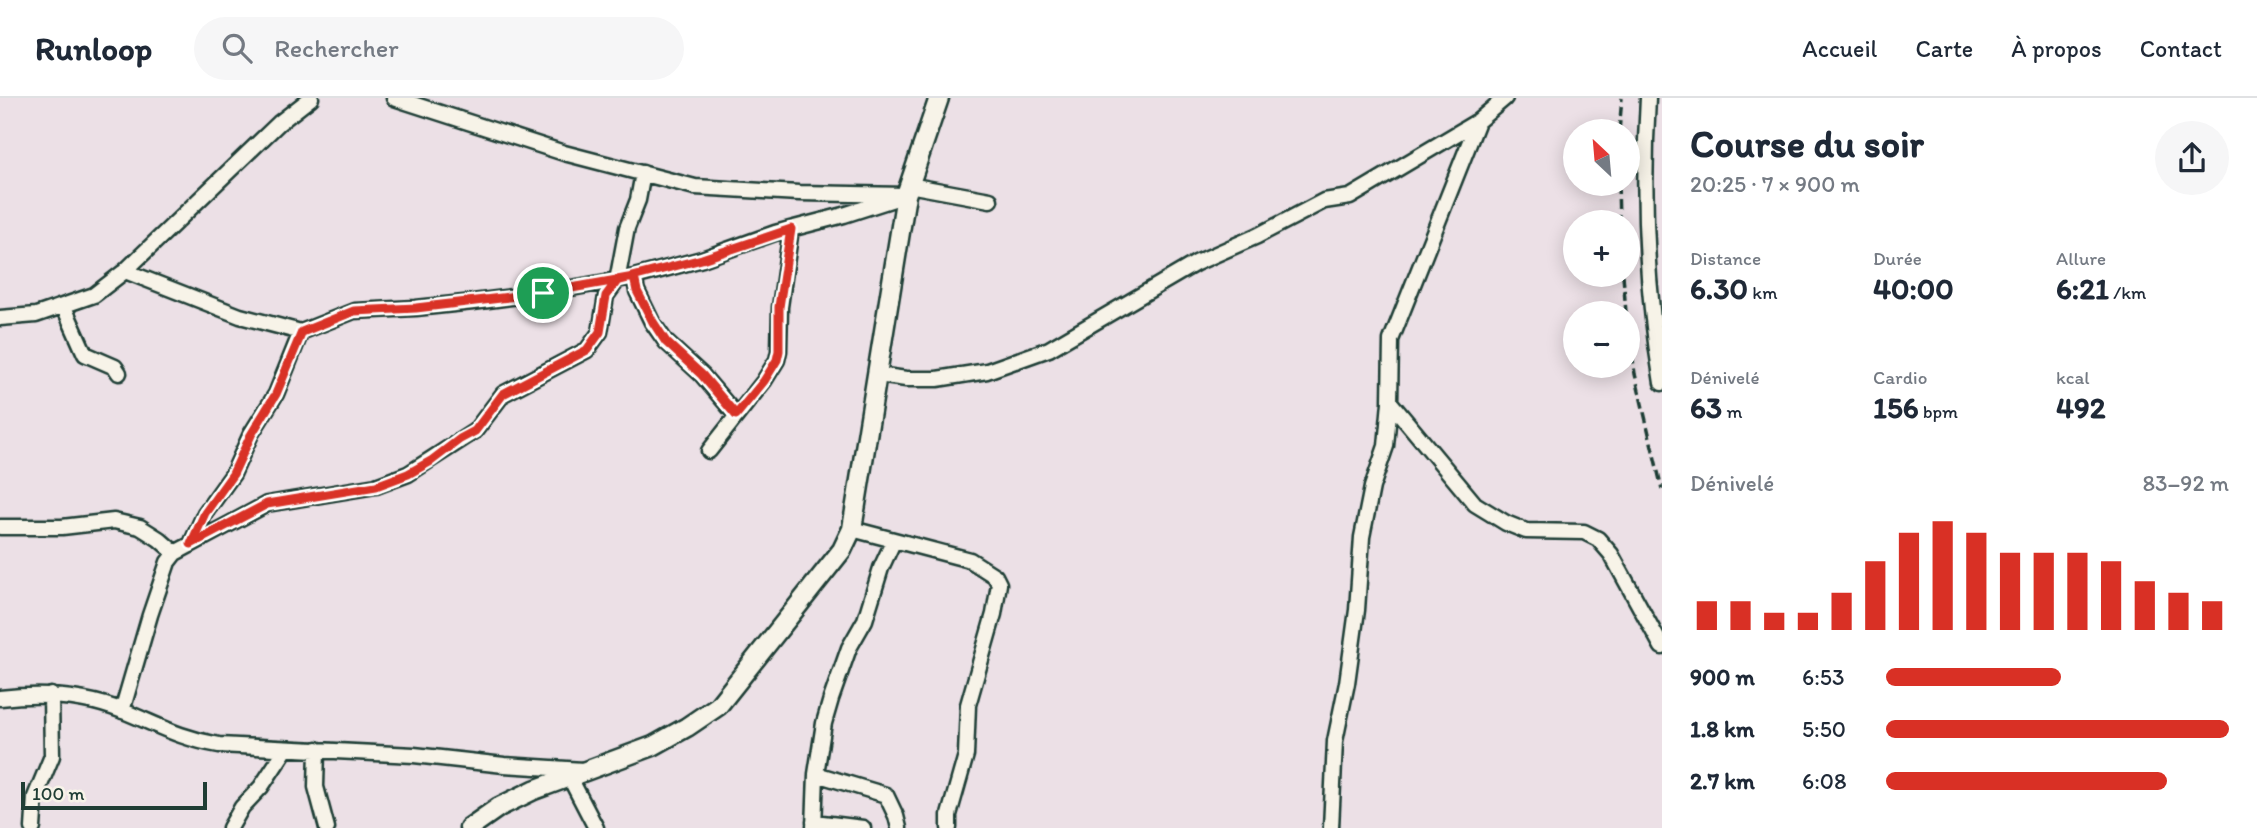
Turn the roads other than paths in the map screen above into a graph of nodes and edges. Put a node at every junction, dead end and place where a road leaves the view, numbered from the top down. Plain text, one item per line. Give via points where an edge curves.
1 (311, 98) edge
2 (394, 98) edge
3 (939, 98) edge
4 (1505, 98) edge
5 (1648, 98) edge
6 (1478, 121) junction
7 (643, 173) junction
8 (907, 190) junction
9 (990, 200) dead end
10 (791, 229) junction
11 (125, 271) junction
12 (634, 277) junction
13 (617, 281) junction
14 (64, 307) junction
15 (0, 318) edge
16 (302, 332) junction
17 (119, 373) dead end
18 (878, 375) junction
19 (1662, 383) edge
20 (1390, 402) junction
21 (736, 415) junction
22 (709, 451) dead end
23 (0, 527) edge
24 (852, 529) junction
25 (894, 540) junction
26 (191, 544) junction
27 (174, 553) junction
28 (1662, 647) edge
29 (51, 695) junction
30 (0, 698) edge
31 (122, 710) junction
32 (317, 748) junction
33 (286, 749) junction
34 (577, 773) junction
35 (816, 774) junction
36 (814, 825) edge
37 (33, 828) edge
38 (230, 828) edge
39 (327, 828) edge
40 (469, 828) edge
41 (596, 828) edge
42 (863, 828) edge
43 (899, 828) edge
44 (949, 828) edge
45 (1331, 828) edge

1 - 11 street
2 - 7 street via 564,153
3 - 8 street
4 - 6 street
5 - 19 street via 1644,180
6 - 18 street via 1350,197 1324,201 1196,262 1049,349 987,371 937,379
6 - 20 street via 1391,340
7 - 8 street via 695,187 799,193
7 - 13 street
8 - 9 street
8 - 10 street
8 - 18 street
10 - 12 street
10 - 21 street via 779,307 777,360
11 - 14 street via 94,295
11 - 16 street via 240,316
12 - 13 street
12 - 21 street via 666,342
13 - 16 street via 473,302 354,311
13 - 26 street via 606,296 600,332 587,350 503,394 475,431 431,461 376,486 267,504
14 - 15 street
14 - 17 street via 85,354
16 - 26 street via 276,394
18 - 24 street
20 - 28 street via 1475,504 1526,531 1584,533 1598,539 1611,554
20 - 45 street via 1387,446 1362,537 1348,683 1335,741
21 - 22 street
23 - 27 street via 114,522 140,527
24 - 25 street
24 - 34 street via 835,559 718,706 653,746
25 - 35 street via 831,699
25 - 44 street via 970,559 999,584 968,705 966,755
26 - 27 street
27 - 31 street
29 - 30 street
29 - 31 street
29 - 37 street via 52,756 35,797
31 - 33 street via 195,741
32 - 33 street
32 - 34 street
32 - 39 street via 316,787
33 - 38 street
34 - 40 street via 499,807
34 - 41 street
35 - 36 street
35 - 43 street via 886,795
36 - 42 street

